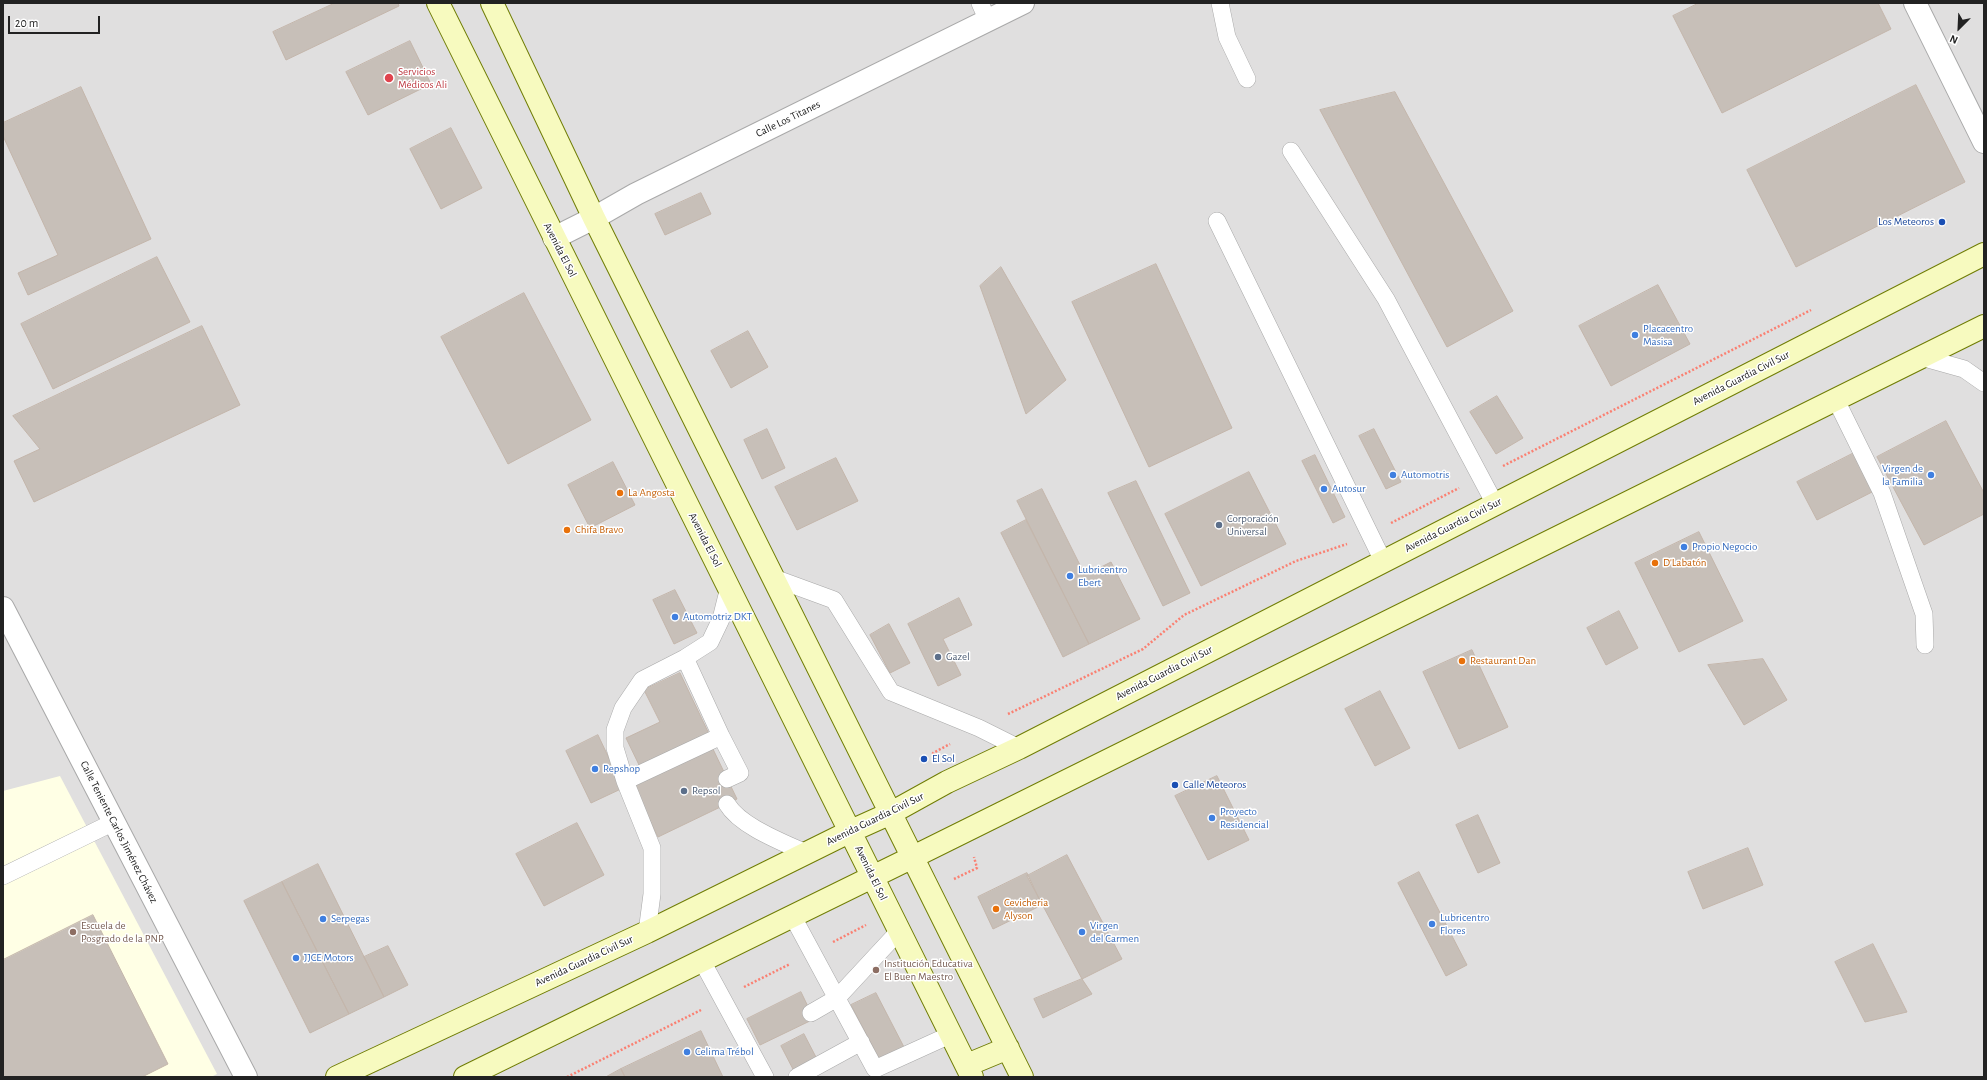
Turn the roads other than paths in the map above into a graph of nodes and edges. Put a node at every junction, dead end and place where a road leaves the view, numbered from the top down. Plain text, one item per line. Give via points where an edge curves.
1 (438, 3) edge
2 (492, 3) edge
3 (1024, 3) edge
4 (1220, 3) edge
5 (1915, 3) edge
6 (984, 12) edge
7 (1247, 79) dead end
8 (1984, 142) edge
9 (1291, 151) dead end
10 (594, 218) junction
11 (1217, 221) dead end
12 (554, 238) junction
13 (1984, 254) edge
14 (1984, 326) edge
15 (1921, 357) junction
16 (1984, 383) edge
17 (1836, 400) junction
18 (1495, 504) junction
19 (1383, 561) junction
20 (774, 578) junction
21 (729, 587) junction
22 (3, 608) edge
23 (1925, 645) dead end
24 (685, 658) junction
25 (721, 736) junction
26 (1019, 748) junction
27 (727, 779) dead end
28 (625, 781) junction
29 (727, 804) dead end
30 (891, 813) junction
31 (114, 822) junction
32 (851, 831) junction
33 (806, 853) junction
34 (913, 857) junction
35 (3, 876) edge
36 (873, 877) junction
37 (793, 917) junction
38 (900, 930) junction
39 (647, 932) junction
40 (702, 961) junction
41 (837, 998) junction
42 (811, 1013) dead end
43 (952, 1034) junction
44 (861, 1042) junction
45 (1008, 1048) junction
46 (970, 1071) edge
47 (246, 1077) edge
48 (337, 1077) edge
49 (465, 1077) edge
50 (765, 1077) edge
51 (797, 1077) edge
52 (1022, 1077) edge

1 - 12 main road, Avenida El Sol
2 - 10 main road
3 - 6 street, Calle Los Titanes
4 - 7 lane via 1227,37
5 - 8 street
6 - 10 street, Calle Los Titanes
9 - 18 lane via 1386,299
10 - 12 street, Calle Los Titanes
10 - 20 main road
11 - 19 lane
12 - 21 main road, Avenida El Sol
13 - 18 main road, Avenida Guardia Civil Sur
14 - 15 main road
15 - 16 lane via 1964,370
15 - 17 main road
17 - 23 lane via 1882,493 1924,614
17 - 34 main road
18 - 19 main road, Avenida Guardia Civil Sur
19 - 26 main road, Avenida Guardia Civil Sur
20 - 26 lane via 834,600 891,692 979,728
20 - 30 main road
21 - 24 lane via 721,619 710,642
21 - 32 main road, Avenida El Sol
22 - 31 street, Calle Teniente Carlos Jiménez Chávez
24 - 25 lane
24 - 28 lane via 642,680 623,708 616,730 615,748
25 - 27 lane via 740,773
25 - 28 lane
26 - 30 main road, Avenida Guardia Civil Sur via 947,782
28 - 39 lane via 652,848 652,894
29 - 33 lane via 733,814
30 - 32 main road, Avenida Guardia Civil Sur
30 - 34 main road
31 - 35 lane
31 - 47 street, Calle Teniente Carlos Jiménez Chávez
32 - 33 main road, Avenida Guardia Civil Sur
32 - 36 main road, Avenida El Sol
33 - 39 main road, Avenida Guardia Civil Sur
34 - 36 main road
34 - 45 main road
36 - 37 main road
36 - 38 main road, Avenida El Sol
37 - 40 main road
37 - 41 lane
38 - 41 lane
38 - 43 main road, Avenida El Sol
39 - 48 main road, Avenida Guardia Civil Sur
40 - 49 main road
40 - 50 lane via 753,1043
41 - 42 lane
41 - 44 lane
43 - 44 lane via 875,1068
43 - 46 main road, Avenida El Sol
44 - 51 lane
45 - 46 main road
45 - 52 main road

